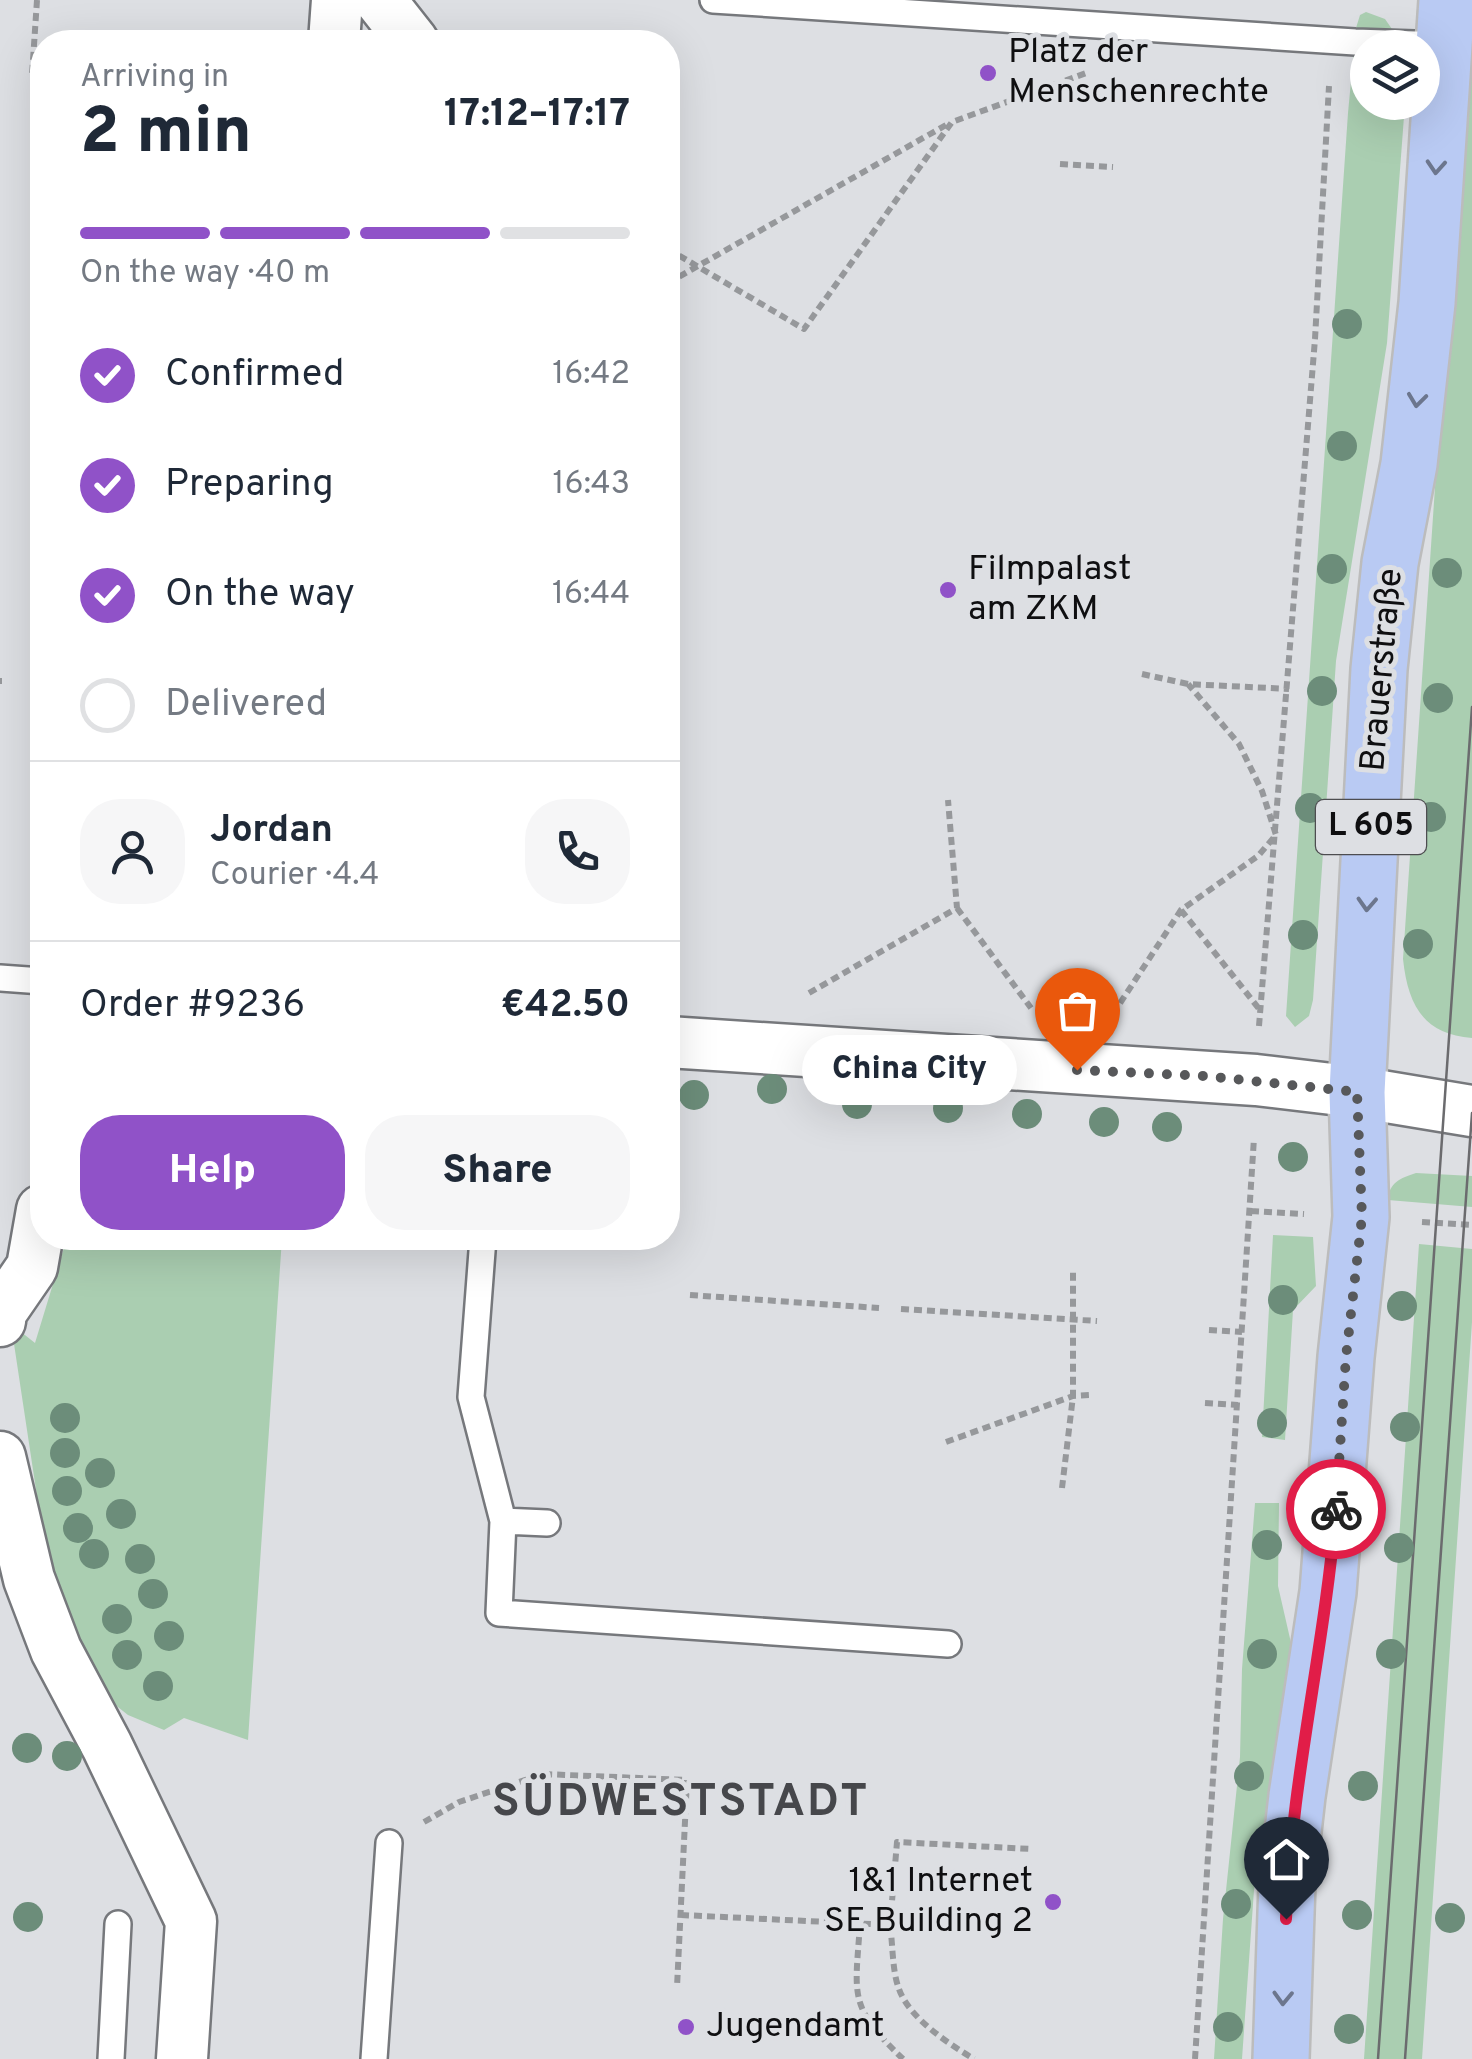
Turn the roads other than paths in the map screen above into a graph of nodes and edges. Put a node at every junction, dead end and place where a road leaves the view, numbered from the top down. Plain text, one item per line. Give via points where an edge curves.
1 (337, 0) edge
2 (380, 0) edge
3 (713, 0) edge
4 (1446, 22) edge
5 (335, 30) edge
6 (404, 30) edge
7 (0, 978) edge
8 (30, 980) edge
9 (680, 1043) edge
10 (1357, 1092) junction
11 (1472, 1112) edge
12 (35, 1250) edge
13 (482, 1250) edge
14 (0, 1322) edge
15 (0, 1457) edge
16 (503, 1521) junction
17 (547, 1523) dead end
18 (948, 1644) dead end
19 (388, 1843) road end
20 (118, 1924) dead end
21 (111, 2059) edge
22 (182, 2059) edge
23 (374, 2059) edge
24 (1281, 2059) edge

1 - 5 street
2 - 6 street
3 - 4 lane via 1354,42
4 -> 10 main road, Brauerstraße / L 605 via 1422,356 1379,670
7 - 8 lane
9 - 10 street via 1222,1077
10 - 11 street
10 -> 24 main road, Brauerstraße / L 605 via 1362,1217 1328,1592 1287,1884
12 - 14 street
13 - 16 lane via 471,1397
15 - 22 street via 29,1578 56,1650 190,1921
16 - 17 lane
16 - 18 lane via 499,1613
19 - 23 lane
20 - 21 lane

